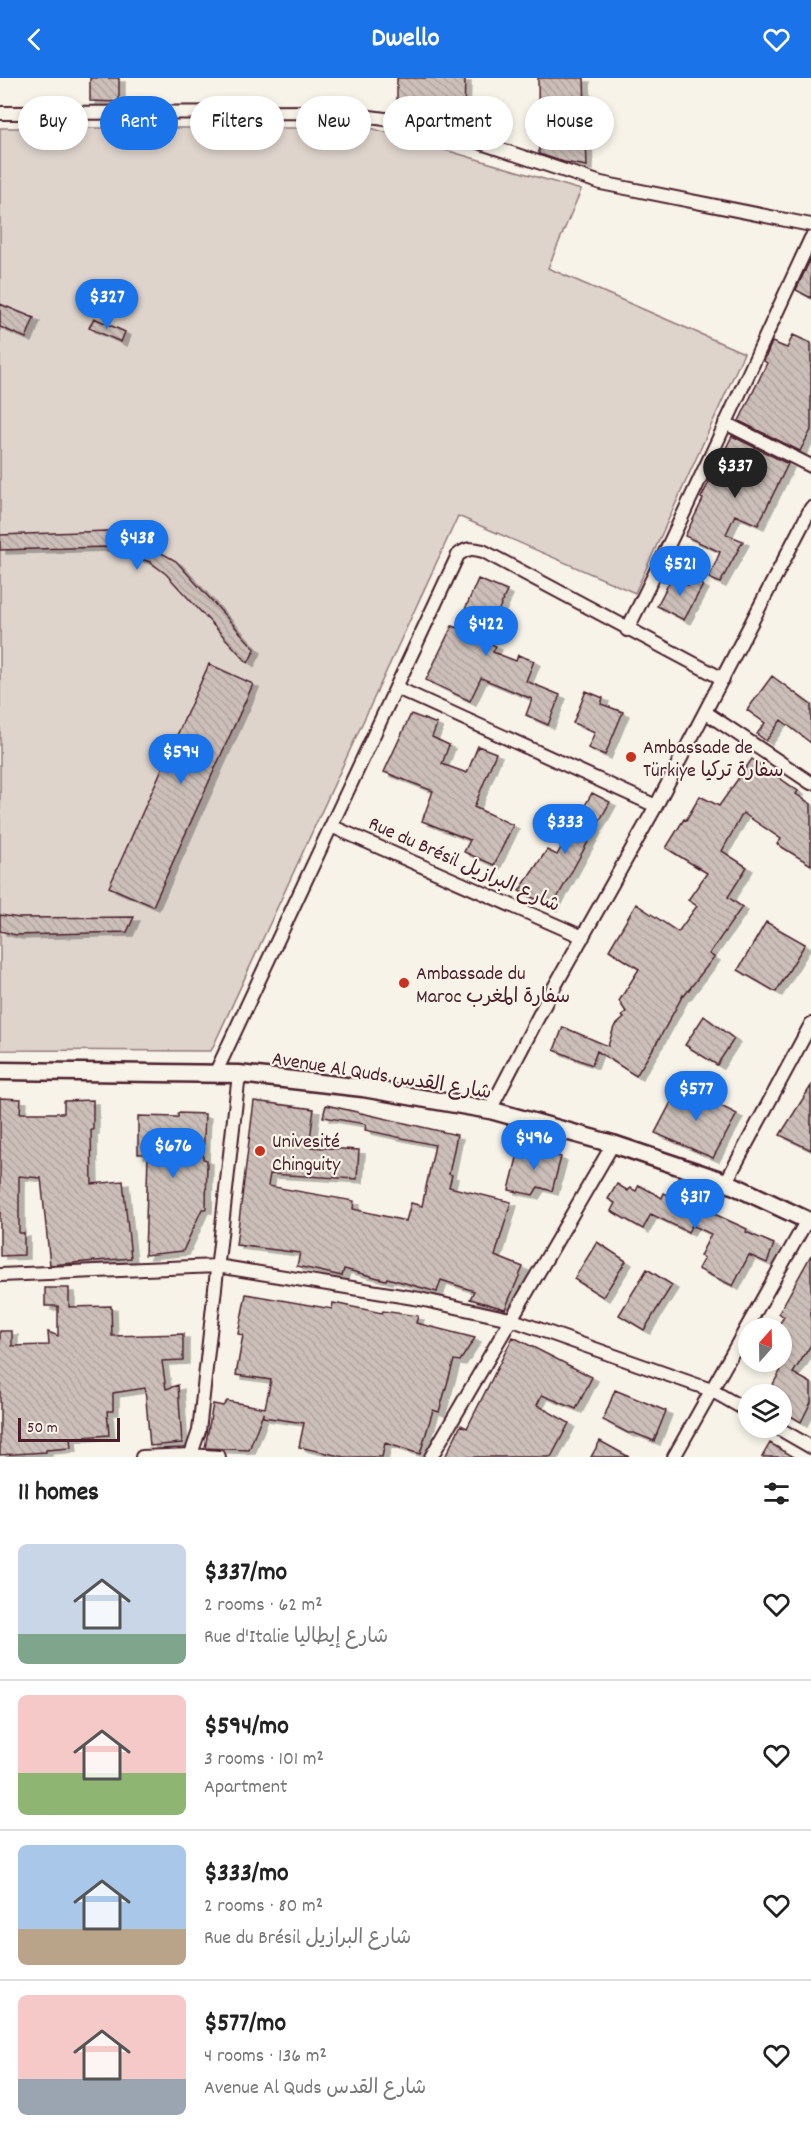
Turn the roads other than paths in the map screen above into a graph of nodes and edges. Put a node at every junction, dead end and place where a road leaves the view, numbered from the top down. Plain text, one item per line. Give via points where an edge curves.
1 (0, 113) edge
2 (811, 225) edge
3 (811, 238) edge
4 (724, 423) junction
5 (811, 466) edge
6 (811, 508) edge
7 (627, 630) junction
8 (723, 679) junction
9 (397, 687) junction
10 (705, 712) junction
11 (811, 783) edge
12 (656, 806) junction
13 (331, 826) junction
14 (583, 937) junction
15 (811, 1024) edge
16 (0, 1071) edge
17 (215, 1074) junction
18 (239, 1074) junction
19 (490, 1110) junction
20 (613, 1144) junction
21 (726, 1182) junction
22 (809, 1221) edge
23 (217, 1266) junction
24 (0, 1275) edge
25 (510, 1319) junction
26 (711, 1390) junction
27 (738, 1405) edge
28 (792, 1436) edge
29 (811, 1447) edge
30 (190, 1456) edge
31 (141, 1457) edge
32 (219, 1457) edge
33 (431, 1457) edge
34 (674, 1457) edge

1 - 2 street via 332,112 400,121 466,138 601,183
3 - 4 street
4 - 5 street
4 - 7 street via 680,525
6 - 8 street
7 - 8 street
7 - 9 street via 483,550 465,549 453,564
8 - 10 street
9 - 12 street
9 - 13 street
10 - 11 street
10 - 12 street
12 - 14 street
13 - 14 street, Rue du Brésil شارع البرازيل
13 - 17 street
14 - 19 street
15 - 21 street
16 - 17 street, Avenue Al Quds شارع القدس
17 - 18 street, Avenue Al Quds شارع القدس
18 - 19 street, Avenue Al Quds شارع القدس via 363,1088
18 - 23 street
19 - 20 street, Avenue Al Quds شارع القدس
20 - 21 street, Avenue Al Quds شارع القدس
20 - 25 street
21 - 22 street, Avenue Al Quds شارع القدس
22 - 26 street
23 - 24 street
23 - 25 street via 420,1299
23 - 30 street via 199,1431
25 - 26 street
25 - 33 street
26 - 27 street
26 - 34 street
28 - 29 street
30 - 31 street
30 - 32 street

